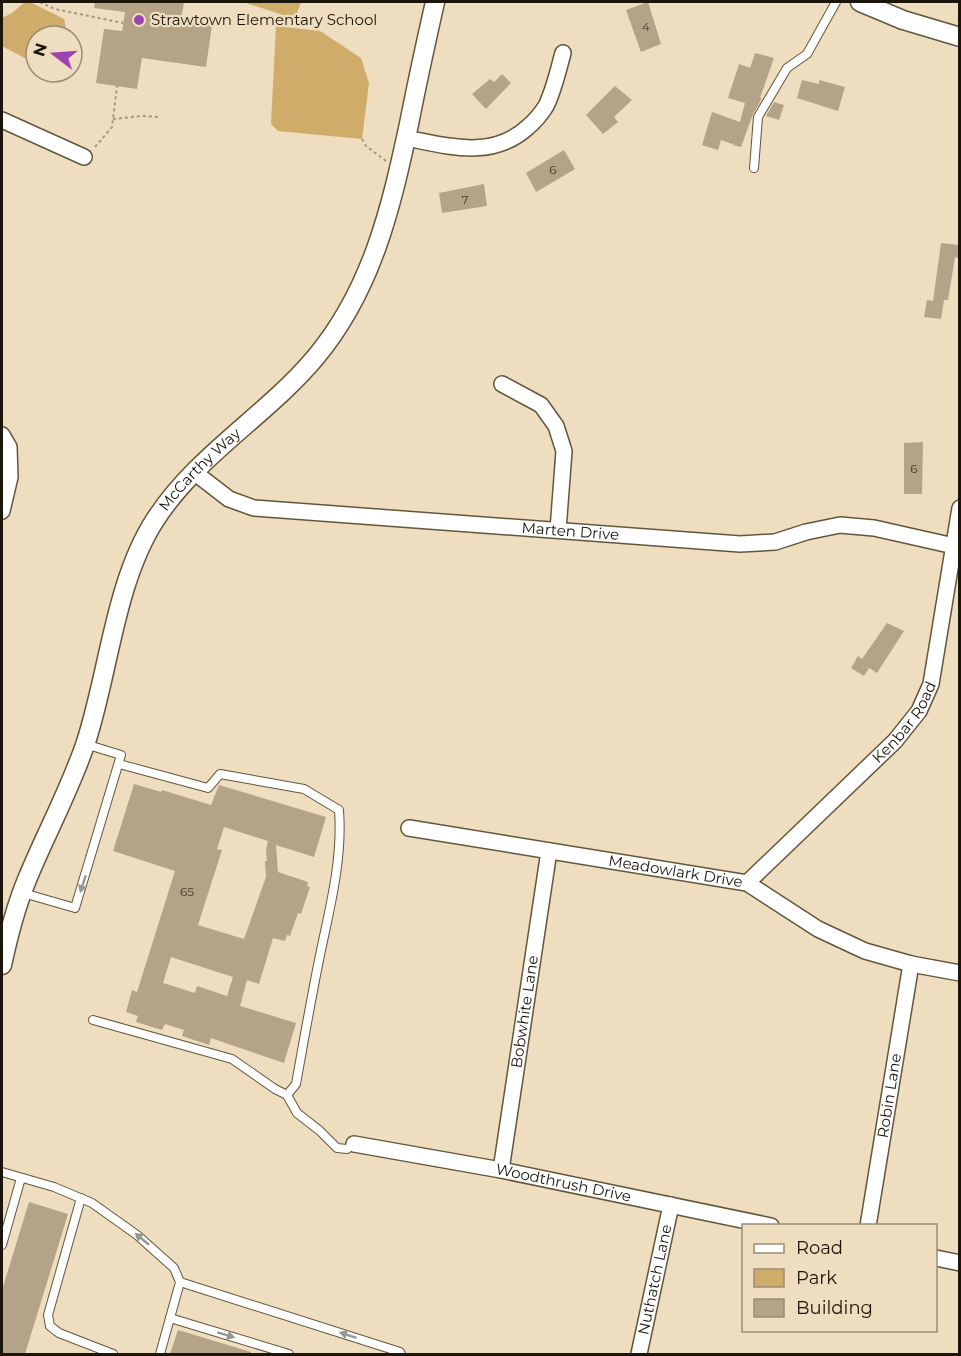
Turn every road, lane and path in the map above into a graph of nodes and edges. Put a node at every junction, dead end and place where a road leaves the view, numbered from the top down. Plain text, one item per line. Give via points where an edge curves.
1 (40, 2) edge
2 (435, 2) edge
3 (836, 2) edge
4 (860, 2) edge
5 (123, 23) dead end
6 (960, 37) edge
7 (563, 53) dead end
8 (117, 86) dead end
9 (160, 117) dead end
10 (113, 119) junction
11 (2, 120) edge
12 (406, 138) junction
13 (362, 140) dead end
14 (84, 157) joint
15 (400, 164) junction
16 (754, 168) dead end
17 (502, 384) dead end
18 (2, 435) edge
19 (194, 472) junction
20 (960, 508) edge
21 (2, 511) edge
22 (558, 530) junction
23 (954, 546) junction
24 (85, 744) junction
25 (119, 764) junction
26 (409, 828) dead end
27 (549, 851) junction
28 (747, 883) junction
29 (22, 893) junction
30 (911, 964) junction
31 (2, 965) edge
32 (960, 972) edge
33 (93, 1020) dead end
34 (287, 1095) junction
35 (354, 1144) joint
36 (501, 1170) junction
37 (2, 1172) edge
38 (21, 1178) junction
39 (81, 1198) junction
40 (671, 1205) junction
41 (761, 1224) edge
42 (868, 1224) edge
43 (2, 1245) edge
44 (937, 1258) edge
45 (960, 1263) edge
46 (180, 1282) junction
47 (170, 1318) junction
48 (113, 1354) edge
49 (160, 1354) edge
50 (289, 1354) edge
51 (401, 1354) edge
52 (639, 1354) edge

1 - 5 path via 55,9
2 - 12 street, McCarthy Way
3 - 16 lane via 807,54 787,68 758,117
4 - 6 street
7 - 12 street via 544,108 514,138 494,147 474,149
8 - 10 path
9 - 10 path
10 - 14 path via 112,127
11 - 14 street
12 - 15 street, McCarthy Way
13 - 15 path via 383,160
15 - 19 street, McCarthy Way via 373,261 336,330 289,386
17 - 22 street via 541,405 556,426 564,451
18 - 21 street via 9,447 10,477
19 - 22 street, Marten Drive via 229,499 254,508
19 - 24 street, McCarthy Way via 155,520 137,555 122,598
20 - 23 street, Kenbar Road
22 - 23 street, Marten Drive via 740,544 775,542 840,525 874,528
23 - 28 street, Kenbar Road via 931,684 919,711 895,741
24 - 25 lane via 121,755
24 - 29 street, McCarthy Way
25 -> 29 lane via 75,908
25 - 34 lane via 208,788 220,774 304,789 339,810 337,875 296,1084
26 - 27 street, Meadowlark Drive
27 - 28 street, Meadowlark Drive
27 - 36 street, Bobwhite Lane
28 - 30 street, Meadowlark Drive via 818,929 865,951
29 - 31 street, McCarthy Way
30 - 32 street, Meadowlark Drive
30 - 42 street, Robin Lane
33 - 34 lane via 232,1059
34 - 35 lane via 297,1113 337,1148 346,1149
35 - 36 street, Woodthrush Drive
36 - 40 street, Woodthrush Drive
37 - 38 lane
38 - 39 lane
38 - 43 lane
46 -> 39 lane via 174,1268 137,1235
39 - 48 lane via 48,1315 50,1326
40 - 41 street, Woodthrush Drive
40 - 52 street, Nuthatch Lane
44 - 45 street
46 - 47 lane
51 -> 46 lane
47 - 49 lane
47 -> 50 lane

